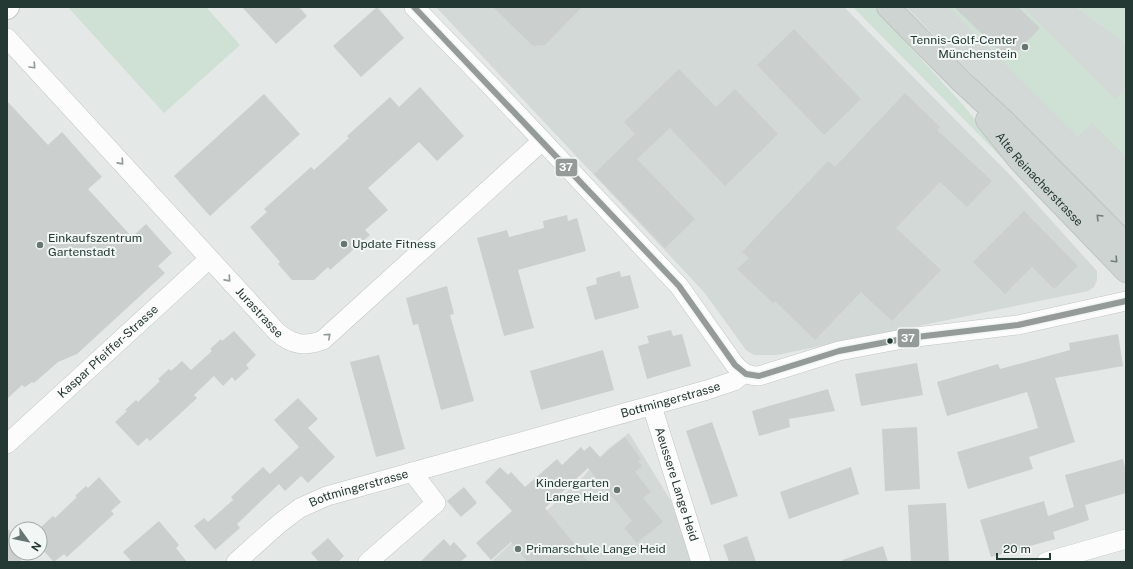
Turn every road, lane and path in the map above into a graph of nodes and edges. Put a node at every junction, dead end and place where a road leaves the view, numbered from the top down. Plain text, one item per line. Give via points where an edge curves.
1 (414, 7) edge
2 (888, 7) edge
3 (7, 38) edge
4 (960, 81) junction
5 (542, 141) junction
6 (1126, 244) edge
7 (210, 259) junction
8 (1126, 271) edge
9 (1122, 306) edge
10 (744, 373) junction
11 (652, 406) junction
12 (7, 444) edge
13 (412, 472) junction
14 (1126, 539) edge
15 (1079, 557) edge
16 (236, 562) edge
17 (368, 562) edge
18 (701, 562) edge
19 (1046, 562) edge

1 - 5 street
2 - 4 main road, Alte Reinacherstrasse
3 -> 7 street, Jurastrasse
6 -> 4 main road, Alte Reinacherstrasse via 1004,121
4 -> 8 main road, Alte Reinacherstrasse via 994,131 1020,161
7 -> 5 street, Jurastrasse via 284,338 301,345 318,342 329,335
5 - 10 street via 679,286
7 - 12 street, Kaspar Pfeiffer-Strasse
9 - 10 street via 1018,325 908,338 839,351 760,376
10 - 11 street, Bottmingerstrasse via 734,381
11 - 13 street, Bottmingerstrasse
11 - 18 street, Aeussere Lange Heid
13 - 16 street, Bottmingerstrasse via 327,496 300,508
13 - 17 street via 436,503
14 - 15 street
15 - 19 street

